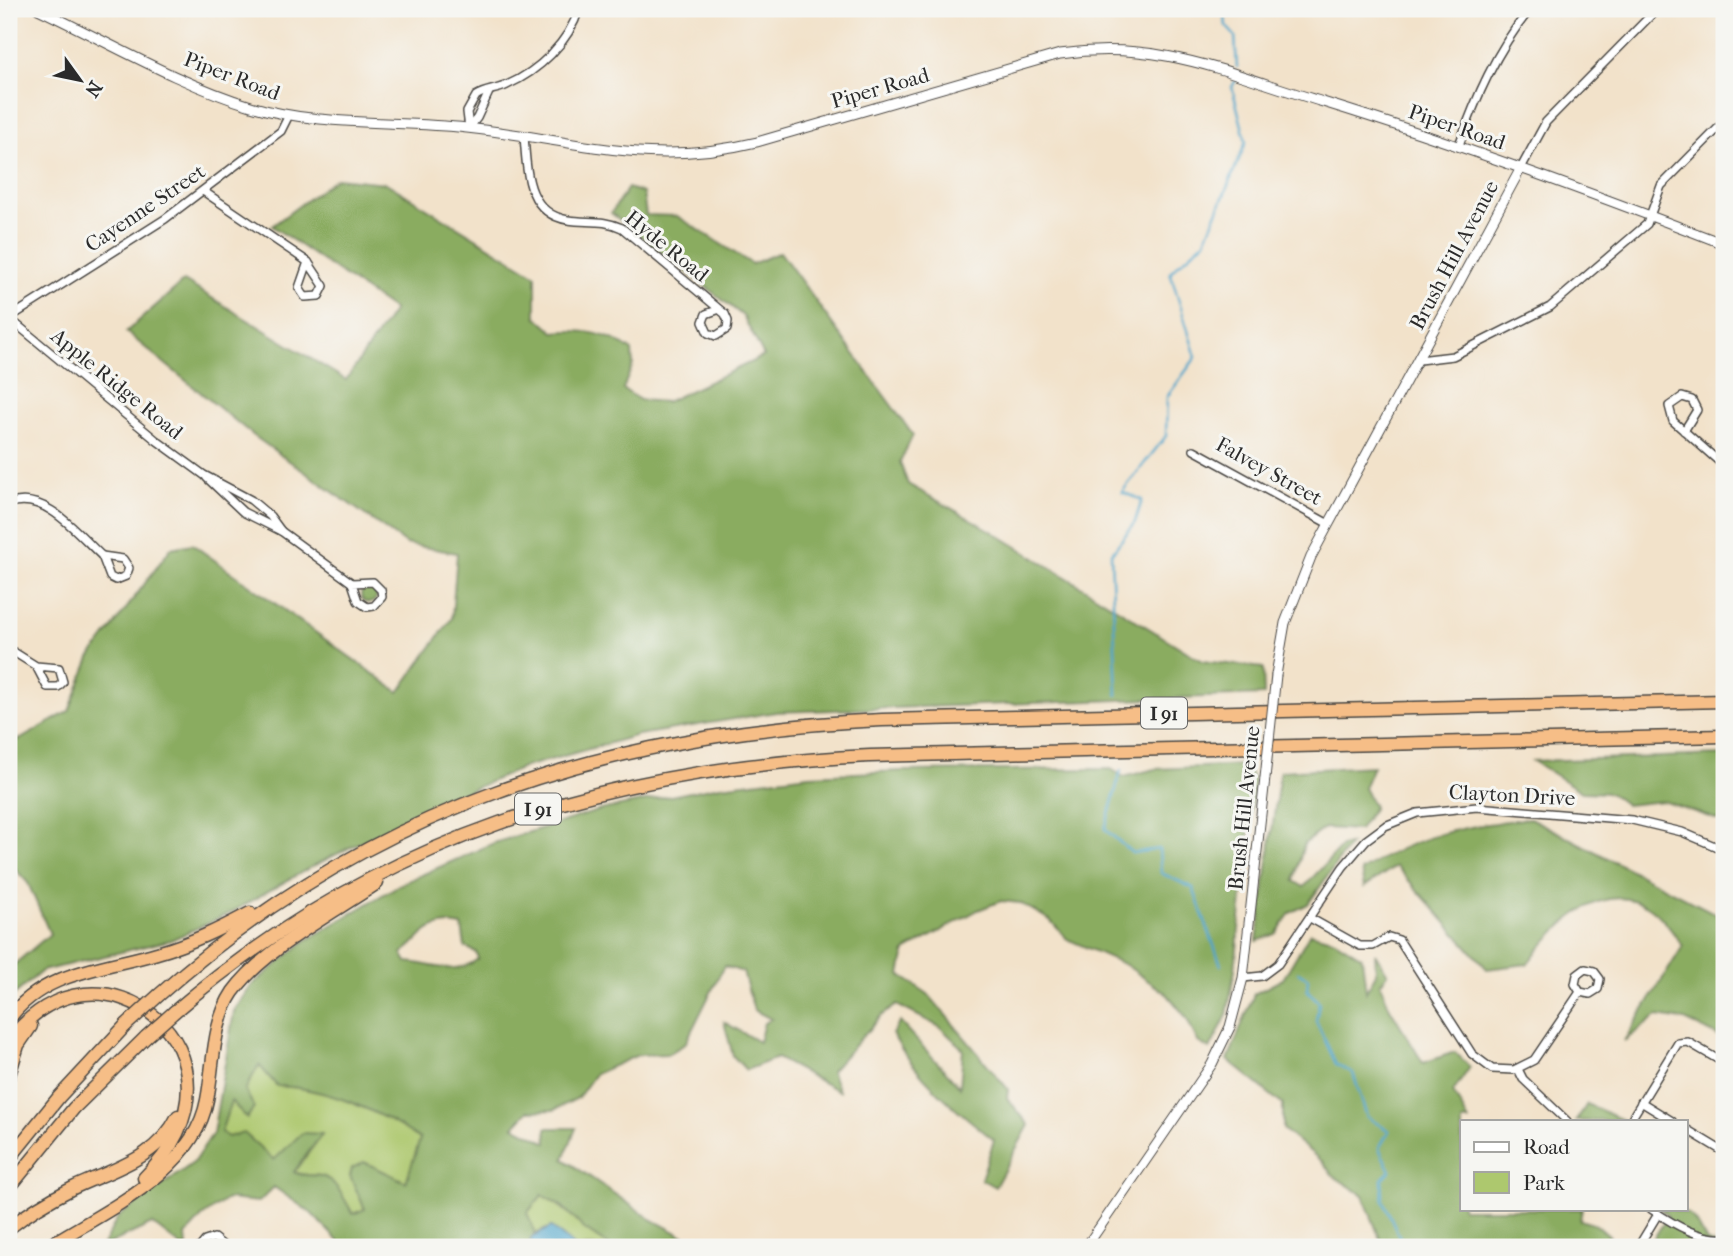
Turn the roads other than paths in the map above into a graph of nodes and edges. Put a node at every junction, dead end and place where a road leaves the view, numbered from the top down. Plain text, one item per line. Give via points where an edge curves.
1 (38, 9) edge
2 (579, 9) edge
3 (1657, 9) edge
4 (1528, 12) dead end
5 (489, 92) junction
6 (289, 115) junction
7 (1724, 122) edge
8 (469, 128) junction
9 (524, 136) junction
10 (1459, 145) junction
11 (1521, 168) junction
12 (203, 191) junction
13 (1649, 215) junction
14 (1724, 244) edge
15 (308, 262) junction
16 (717, 310) dead end
17 (9, 318) edge
18 (1419, 360) junction
19 (1684, 431) junction
20 (1194, 450) dead end
21 (1724, 466) edge
22 (204, 475) junction
23 (251, 500) junction
24 (9, 504) edge
25 (243, 512) junction
26 (1327, 523) junction
27 (281, 531) junction
28 (102, 556) dead end
29 (352, 583) junction
30 (9, 649) edge
31 (36, 666) dead end
32 (1724, 701) edge
33 (1724, 736) edge
34 (1724, 850) edge
35 (416, 856) junction
36 (325, 873) junction
37 (1310, 918) junction
38 (1243, 978) junction
39 (1580, 992) dead end
40 (78, 996) junction
41 (9, 1019) edge
42 (9, 1042) edge
43 (1724, 1063) edge
44 (185, 1067) junction
45 (1518, 1069) junction
46 (9, 1075) edge
47 (1641, 1102) junction
48 (1566, 1120) edge
49 (1631, 1120) edge
50 (1670, 1120) edge
51 (1688, 1130) edge
52 (1724, 1152) edge
53 (9, 1159) edge
54 (9, 1188) edge
55 (1655, 1211) edge
56 (102, 1212) junction
57 (9, 1227) edge
58 (1724, 1238) edge
59 (47, 1247) edge
60 (200, 1247) edge
61 (225, 1247) edge
62 (1086, 1247) edge
63 (1638, 1247) edge

1 - 6 street, Piper Road via 229,98
2 - 5 street via 569,31 545,60
3 - 11 street via 1546,122
4 - 10 street via 1491,69
5 - 8 street
5 - 8 street via 479,94 470,105
6 - 8 street, Piper Road
6 - 12 street, Cayenne Street via 281,131
7 - 13 street, Brush Hill Avenue via 1661,186
8 - 9 street, Piper Road
9 - 10 street, Piper Road via 644,154 712,151 769,139 1060,54 1119,48 1190,60
9 - 16 street, Hyde Road via 527,181 542,208 568,220 603,220 622,228
10 - 11 street, Piper Road
11 - 13 street, Piper Road
11 - 18 street, Brush Hill Avenue
12 - 15 street
12 - 17 street, Cayenne Street
13 - 14 street, Piper Road
13 - 18 street, Brush Hill Avenue via 1638,233 1550,307 1453,356
15 - 15 street via 299,288 313,299 324,286
17 - 22 street, Apple Ridge Road
18 - 26 street, Brush Hill Avenue
19 - 19 street via 1697,410 1692,400 1682,397 1672,401 1669,412
19 - 21 street
20 - 26 street, Falvey Street
22 - 23 street, Apple Ridge Road
22 - 25 street, Apple Ridge Road
23 - 25 street
23 - 27 street, Apple Ridge Road
24 - 28 street via 24,500 43,506
25 - 27 street, Apple Ridge Road
26 - 38 street, Brush Hill Avenue, bridge via 1291,604 1276,675
27 - 29 street, Apple Ridge Road
29 - 29 street, Apple Ridge Road via 364,606 380,601 376,584
30 - 31 street
32 - 36 highway, I 91 via 920,719 744,731 634,750 526,780 423,821
33 - 35 highway, I 91 via 925,754 774,762 679,774 570,799 492,824
34 - 37 street, Clayton Drive via 1682,832 1632,820 1477,807 1429,810 1395,820 1366,840
35 - 54 highway, I 91, bridge via 296,922 174,1012 75,1108
35 - 56 highway via 299,934 240,984 220,1020 208,1099 196,1134 164,1170
36 - 41 highway via 202,937 47,985 26,999
36 - 53 highway, I 91, bridge via 253,919 159,995 59,1097
37 - 38 street, Clayton Drive via 1275,967 1259,977
37 - 45 street via 1362,947 1389,937 1397,939 1475,1057 1496,1070
38 - 62 street, Brush Hill Avenue via 1234,1015 1212,1064
39 - 45 street via 1539,1055
40 - 42 highway via 44,1008
40 - 44 highway via 114,996 149,1010 171,1033
40 - 46 highway via 52,1007 34,1022 18,1045
43 - 47 street via 1688,1042 1678,1043
44 - 56 highway via 188,1103 174,1141 143,1180
44 - 57 highway via 181,1108 173,1127 157,1145 61,1194
45 - 48 street
47 - 49 street
47 - 50 street
51 - 52 street
55 - 58 street via 1687,1229
55 - 63 street
56 - 59 highway
60 - 61 street via 214,1238

